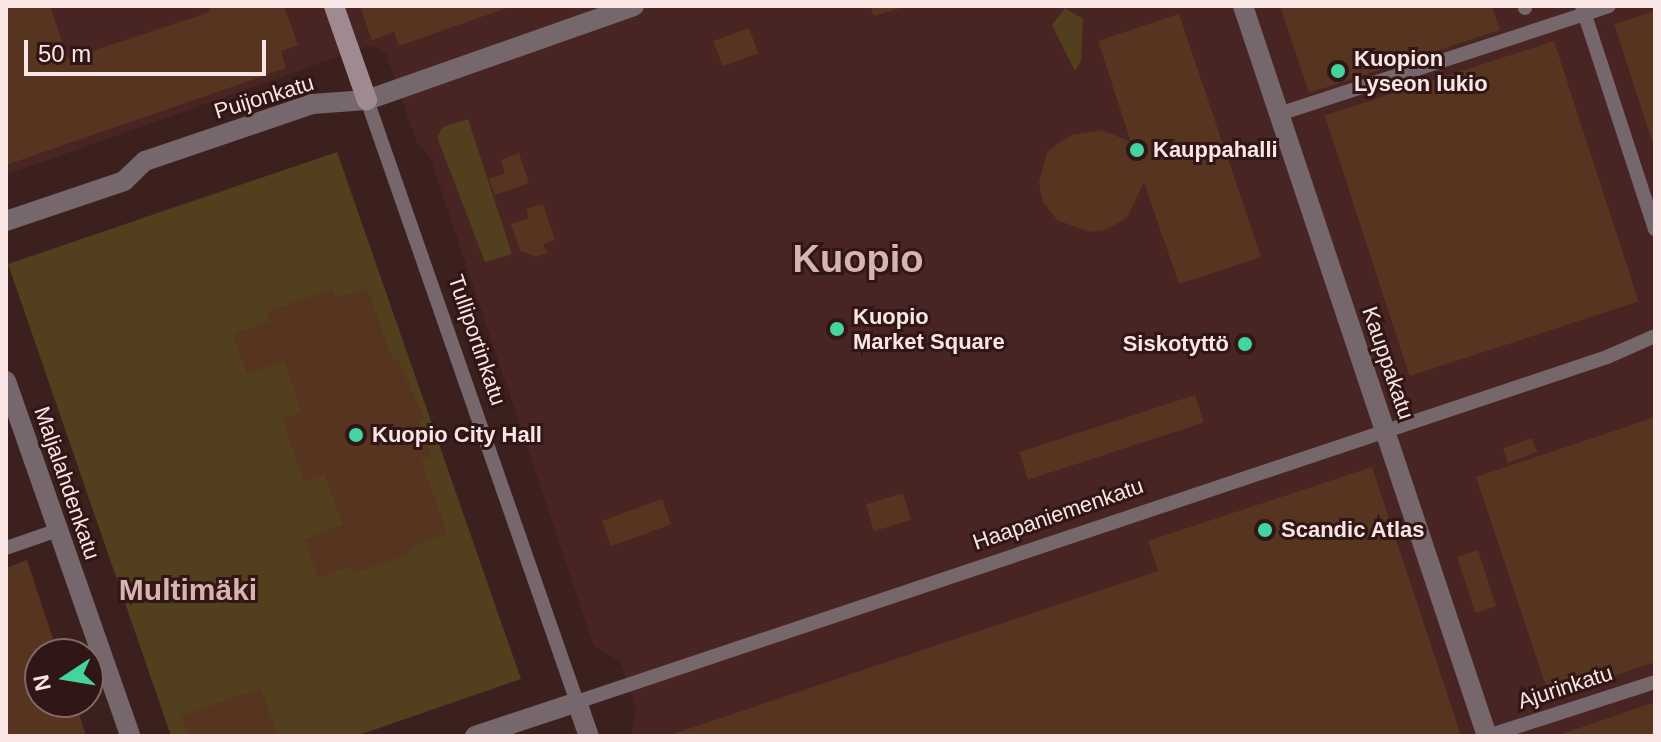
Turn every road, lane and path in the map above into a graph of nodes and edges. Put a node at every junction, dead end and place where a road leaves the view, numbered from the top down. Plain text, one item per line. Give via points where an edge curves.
1 (334, 6) edge
2 (634, 6) edge
3 (1243, 6) edge
4 (1609, 6) edge
5 (1583, 10) edge
6 (367, 100) junction
7 (1279, 114) junction
8 (6, 221) edge
9 (1655, 229) edge
10 (1655, 336) edge
11 (6, 381) edge
12 (1384, 429) junction
13 (58, 530) junction
14 (6, 548) edge
15 (1655, 682) edge
16 (577, 702) junction
17 (130, 736) edge
18 (475, 736) edge
19 (589, 736) edge
20 (1488, 736) edge

1 - 6 street, Tulliportinkatu
2 - 6 street, Puijonkatu
3 - 7 street, Kauppakatu
4 - 5 lane
5 - 7 lane
5 - 9 lane
6 - 8 street, Puijonkatu via 312,104 145,161 124,181
6 - 16 lane, Tulliportinkatu
7 - 12 street, Kauppakatu
10 - 12 lane, Haapaniemenkatu via 1607,357
11 - 13 street, Maljalahdenkatu
12 - 16 lane, Haapaniemenkatu
12 - 20 street, Kauppakatu
13 - 14 lane
13 - 17 street, Maljalahdenkatu
15 - 20 lane, Ajurinkatu
16 - 18 street, Haapaniemenkatu
16 - 19 street, Tulliportinkatu

